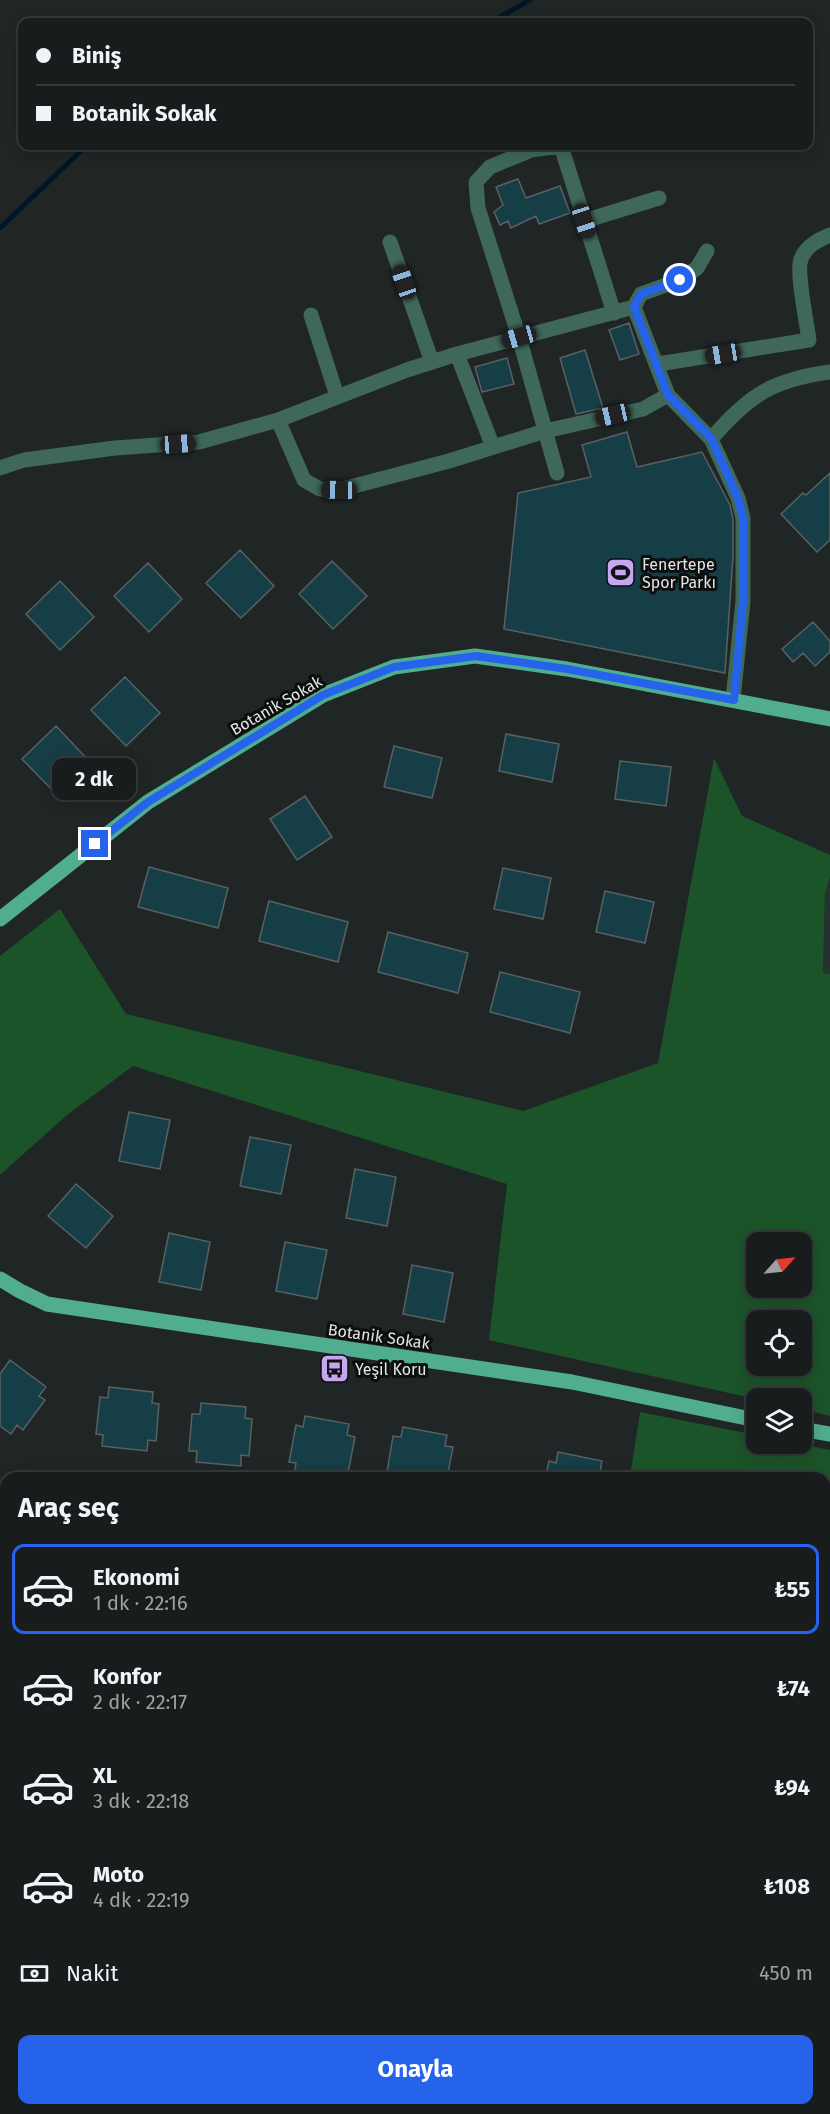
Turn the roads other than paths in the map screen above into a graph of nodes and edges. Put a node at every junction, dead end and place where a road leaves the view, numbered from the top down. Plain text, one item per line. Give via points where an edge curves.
1 (531, 150) edge
2 (562, 150) edge
3 (659, 198) dead end
4 (584, 221) junction
5 (830, 236) edge
6 (390, 242) dead end
7 (707, 251) dead end
8 (634, 307) junction
9 (614, 313) junction
10 (311, 315) dead end
11 (519, 337) junction
12 (457, 354) junction
13 (432, 362) junction
14 (658, 364) junction
15 (830, 372) edge
16 (668, 395) junction
17 (338, 396) junction
18 (278, 420) junction
19 (545, 431) junction
20 (711, 438) junction
21 (493, 447) junction
22 (0, 468) edge
23 (557, 473) dead end
24 (734, 700) junction
25 (830, 719) edge
26 (0, 919) edge
27 (0, 1279) edge
28 (746, 1418) edge
29 (812, 1431) edge
30 (830, 1434) edge

1 - 11 street via 490,167 476,182 478,208
2 - 4 street
3 - 4 street
4 - 9 street
5 - 14 street via 811,244 800,260 809,340
6 - 13 street
7 - 8 street via 697,268 680,280 641,294
8 - 9 street
8 - 14 street
9 - 11 street
10 - 17 street
11 - 12 street
11 - 19 street
12 - 13 street
12 - 21 street
13 - 17 street
14 - 16 street
15 - 20 street via 776,384 735,412
16 - 19 street via 643,408
16 - 20 street
17 - 18 street
18 - 21 street via 304,480 320,489 339,490
18 - 22 street via 199,442 115,448 24,460
19 - 21 street
19 - 23 street
20 - 24 street via 743,518 743,601
24 - 25 main road, Botanik Sokak
24 - 26 main road, Botanik Sokak via 476,656 394,667 323,695 148,802
27 - 28 main road, Botanik Sokak via 46,1304 572,1382
29 - 30 main road

